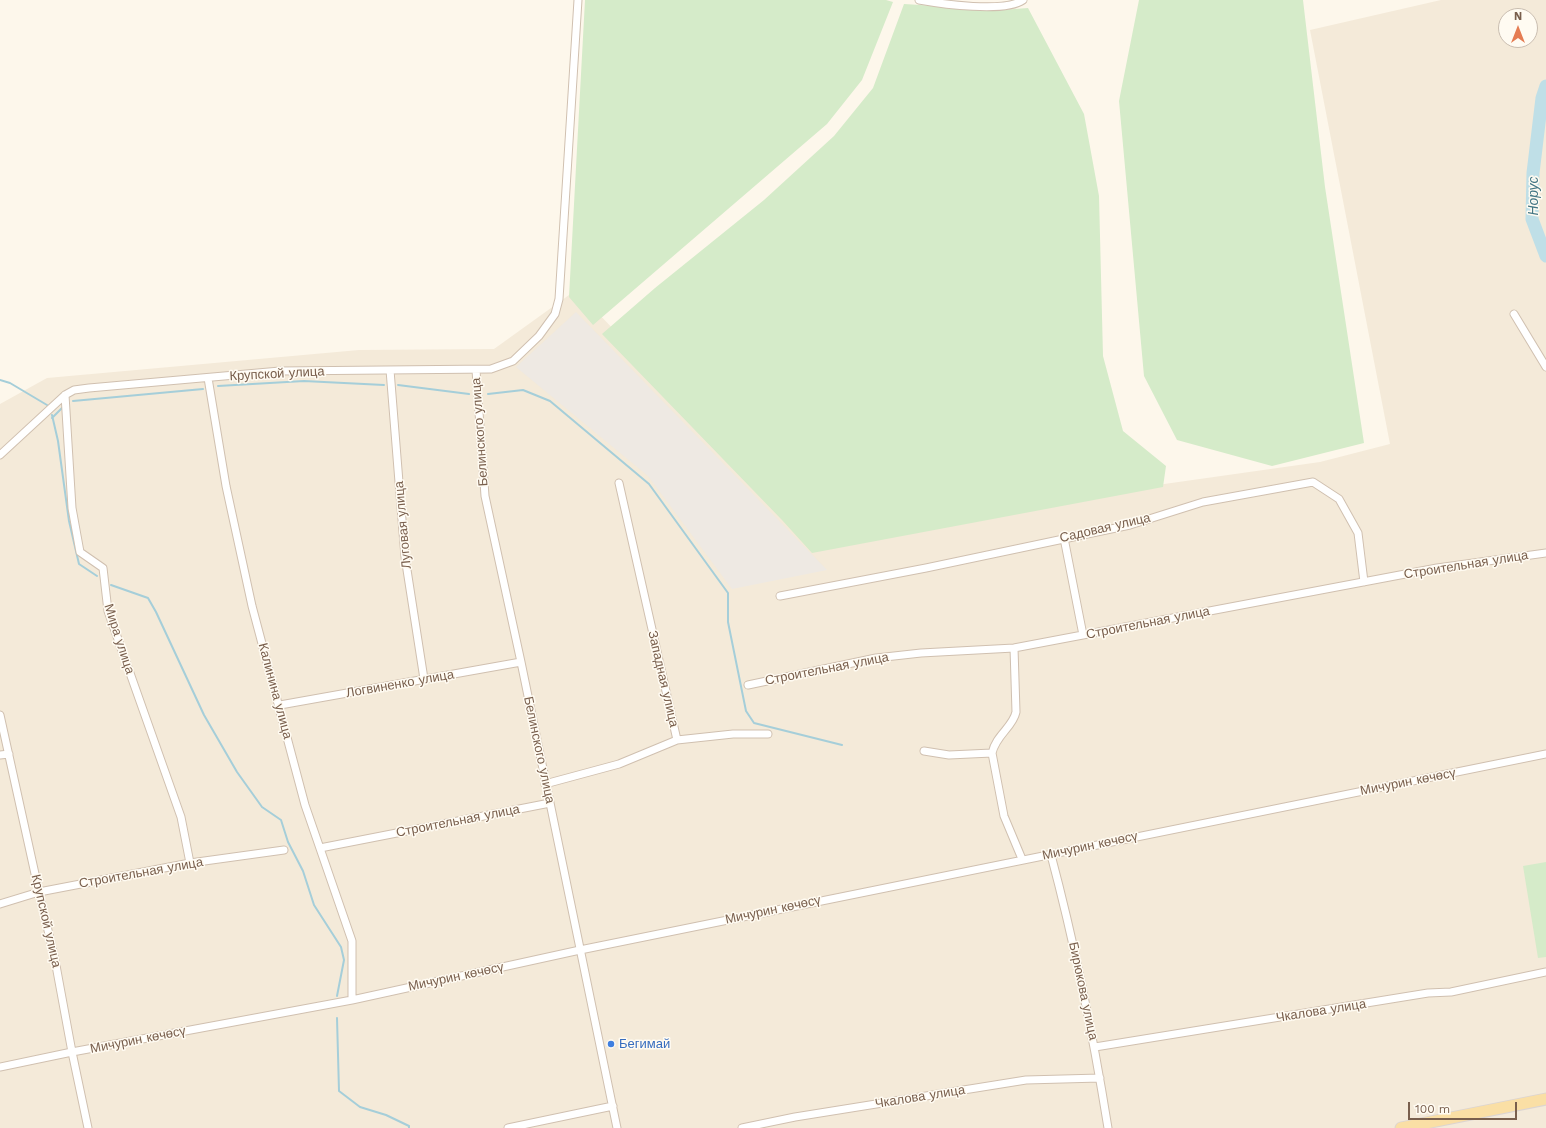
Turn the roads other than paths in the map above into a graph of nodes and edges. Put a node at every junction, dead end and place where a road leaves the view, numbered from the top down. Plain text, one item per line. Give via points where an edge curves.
1 (578, 0) edge
2 (919, 0) edge
3 (1023, 0) edge
4 (1514, 314) dead end
5 (1546, 367) edge
6 (390, 370) junction
7 (476, 370) junction
8 (208, 378) junction
9 (65, 395) junction
10 (0, 455) edge
11 (619, 483) dead end
12 (1064, 538) junction
13 (1546, 553) edge
14 (1364, 582) junction
15 (780, 596) dead end
16 (1083, 635) junction
17 (1014, 648) junction
18 (521, 662) junction
19 (424, 679) junction
20 (748, 685) dead end
21 (280, 705) junction
22 (0, 714) edge
23 (768, 734) dead end
24 (677, 740) junction
25 (924, 751) dead end
26 (992, 753) junction
27 (9, 754) junction
28 (1546, 754) edge
29 (0, 755) edge
30 (545, 784) junction
31 (550, 803) junction
32 (320, 848) junction
33 (284, 850) dead end
34 (1051, 855) junction
35 (1022, 859) junction
36 (190, 863) junction
37 (39, 892) junction
38 (0, 904) edge
39 (580, 950) junction
40 (1546, 972) edge
41 (352, 1000) junction
42 (1095, 1047) junction
43 (72, 1052) junction
44 (0, 1068) edge
45 (1100, 1078) junction
46 (1546, 1099) edge
47 (612, 1106) junction
48 (88, 1128) edge
49 (508, 1128) edge
50 (617, 1128) edge
51 (742, 1128) edge
52 (1108, 1128) edge
53 (1401, 1128) edge

1 - 7 street, Крупской улица via 562,269 555,314 539,336 513,361 491,369
2 - 3 street via 1007,6
4 - 5 street
6 - 7 street, Крупской улица
6 - 8 street, Крупской улица via 280,371
6 - 19 street, Луговая улица via 405,557
7 - 18 street, Белинского улица via 485,496
8 - 9 street, Крупской улица via 89,388 74,390
8 - 21 street, Калинина улица via 226,486 252,606
9 - 10 street, Крупской улица
9 - 36 street, Мира улица via 72,508 80,552 103,568 108,611 181,817
11 - 24 street, Западная улица
12 - 14 street, Садовая улица via 1130,525 1203,502 1313,482 1340,499 1358,533
12 - 15 street, Садовая улица
12 - 16 street
13 - 14 street, Строительная улица via 1437,568
14 - 16 street, Строительная улица
16 - 17 street, Строительная улица
17 - 20 street, Строительная улица via 876,658
17 - 26 street via 1015,717 994,744
18 - 19 street, Логвиненко улица
18 - 30 street, Белинского улица
19 - 21 street, Логвиненко улица
21 - 32 street, Калинина улица via 305,806
22 - 27 street, Крупской улица
23 - 24 street via 733,734
24 - 30 street, Западная улица via 619,764
25 - 26 street via 949,756
26 - 35 street via 1004,816
27 - 29 street
27 - 37 street, Крупской улица
28 - 34 street, Мичурин көчөсү
30 - 31 street, Белинского улица
31 - 32 street, Строительная улица
31 - 39 street, Белинского улица
32 - 41 street, Калинина улица via 352,941
33 - 36 street, Строительная улица
34 - 35 street, Мичурин көчөсү
34 - 42 street, Бирюкова улица via 1069,921
35 - 39 street, Мичурин көчөсү
36 - 37 street, Строительная улица
37 - 38 street, Строительная улица
37 - 43 street, Крупской улица
39 - 41 street, Мичурин көчөсү
39 - 47 street, Белинского улица
40 - 42 street, Чкалова улица via 1451,992 1428,993
41 - 43 street, Мичурин көчөсү
42 - 45 street, Бирюкова улица
43 - 44 street, Мичурин көчөсү
43 - 48 street, Крупской улица
45 - 51 street, Чкалова улица via 1026,1080 795,1117
45 - 52 street, Бирюкова улица
46 - 53 main road
47 - 49 street
47 - 50 street, Белинского улица

